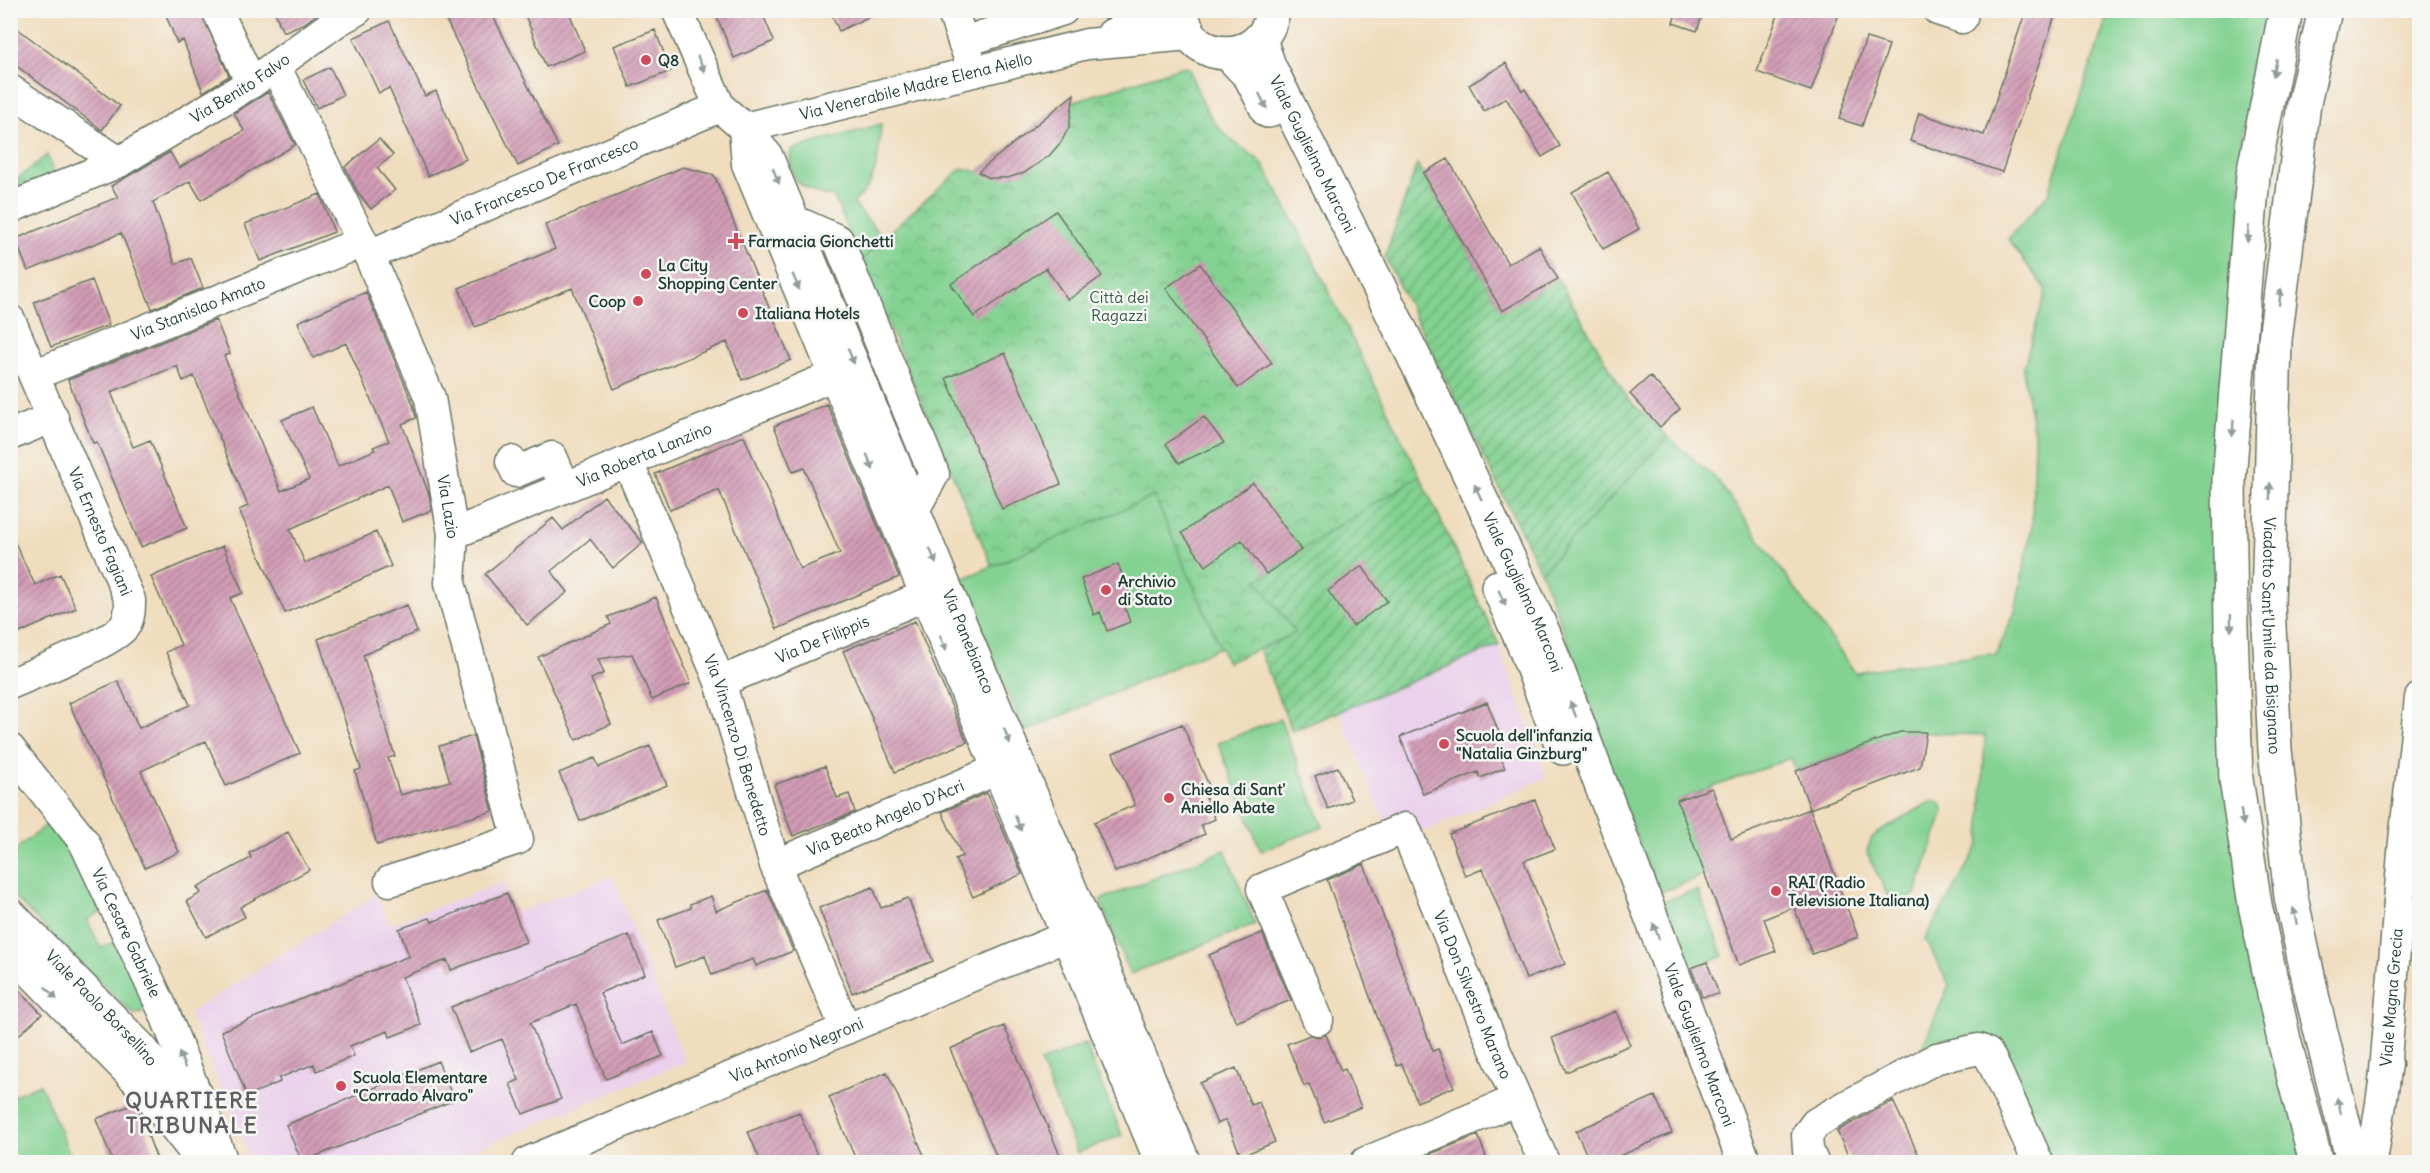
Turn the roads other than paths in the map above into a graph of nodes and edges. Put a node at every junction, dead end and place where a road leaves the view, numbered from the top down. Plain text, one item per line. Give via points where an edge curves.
1 (217, 10) edge
2 (677, 10) edge
3 (952, 10) edge
4 (1063, 10) edge
5 (1164, 10) edge
6 (2286, 10) edge
7 (2325, 10) edge
8 (341, 14) edge
9 (1186, 23) edge
10 (1267, 25) edge
11 (963, 42) junction
12 (1087, 45) junction
13 (1229, 54) junction
14 (275, 66) junction
15 (975, 74) junction
16 (251, 83) junction
17 (18, 103) edge
18 (720, 107) junction
19 (744, 128) junction
20 (119, 162) junction
21 (10, 208) edge
22 (10, 226) edge
23 (365, 248) junction
24 (10, 320) edge
25 (34, 375) junction
26 (835, 375) junction
27 (52, 417) junction
28 (10, 435) edge
29 (511, 461) dead end
30 (628, 462) junction
31 (565, 487) junction
32 (453, 534) junction
33 (924, 596) junction
34 (720, 682) junction
35 (10, 684) edge
36 (2420, 698) edge
37 (10, 749) edge
38 (996, 770) junction
39 (775, 865) junction
40 (390, 881) dead end
41 (2420, 890) edge
42 (10, 913) edge
43 (1076, 932) junction
44 (10, 951) edge
45 (164, 1012) junction
46 (1318, 1020) dead end
47 (846, 1029) junction
48 (142, 1047) junction
49 (2384, 1083) junction
50 (1517, 1100) junction
51 (200, 1148) edge
52 (223, 1162) edge
53 (528, 1162) edge
54 (1160, 1162) edge
55 (1185, 1162) edge
56 (1366, 1162) edge
57 (1544, 1162) edge
58 (1720, 1162) edge
59 (1744, 1162) edge
60 (1813, 1162) edge
61 (2038, 1162) edge
62 (2316, 1162) edge
63 (2353, 1162) edge
64 (2372, 1162) edge

1 - 16 street
2 -> 18 street, Via Panebianco
3 - 11 street
4 - 11 street
5 - 12 street, Via Venerabile Madre Elena Aiello
6 -> 62 main road via 2253,175 2229,480 2236,779 2255,905
63 -> 7 main road, Viadotto Sant'Umile da Bisignano via 2291,897 2276,750 2268,605 2275,340 2304,103
8 - 14 street, Via Benito Falvo
9 - 12 street, Via Venerabile Madre Elena Aiello
9 - 13 main road via 1201,46
10 - 13 main road via 1251,47
59 -> 10 main road, Viale Guglielmo Marconi via 1544,634 1421,371 1269,66
11 - 15 street
12 - 15 street, Via Venerabile Madre Elena Aiello
13 -> 58 main road, Viale Guglielmo Marconi via 1250,76 1403,380 1523,644
14 - 16 street, Via Benito Falvo
14 - 23 street, Via Lazio
15 - 19 street, Via Venerabile Madre Elena Aiello via 918,101
16 - 20 street, Via Benito Falvo
17 - 20 street
18 - 19 street, Via Panebianco
18 - 23 street, Via Francesco De Francesco via 409,244
19 -> 26 street, Via Panebianco via 747,164
19 -> 43 street, Via Panebianco via 767,155 914,510 1036,778
20 - 21 street, Via Benito Falvo
20 - 22 street, Via Benito Falvo via 93,189
23 - 25 street, Via Stanislao Amato
23 - 32 street, Via Lazio via 430,398
24 - 25 street, Via Ernesto Fagiani
25 - 27 street, Via Ernesto Fagiani
26 - 30 street, Via Roberta Lanzino
26 -> 33 street, Via Panebianco
27 - 28 street
27 - 35 street, Via Ernesto Fagiani via 130,600 130,614 123,628 106,640
29 - 31 street via 516,472 552,457
30 - 31 street, Via Roberta Lanzino
30 - 34 street, Via Vincenzo Di Benedetto
31 - 32 street, Via Roberta Lanzino
32 - 40 street, Via Lazio via 450,583 518,839
33 - 34 street, Via De Filippis
33 -> 38 street, Via Panebianco
34 - 39 street, Via Vincenzo Di Benedetto
36 - 49 street, Viale Magna Grecia
37 - 45 street, Via Cesare Gabriele via 84,842
38 - 39 street, Via Beato Angelo D'Acri
38 -> 43 street, Via Panebianco
39 - 47 street, Via Vincenzo Di Benedetto
41 - 49 street, Viale Magna Grecia
42 - 48 street, Viale Paolo Borsellino
43 - 47 street, Via Antonio Negroni
43 - 54 street, Via Panebianco
43 - 55 street, Via Panebianco
44 -> 51 street, Viale Paolo Borsellino
45 - 48 street via 157,1035
51 -> 45 street, Via Cesare Gabriele
46 - 50 street, Via Don Silvestro Marano via 1262,890 1405,828
47 - 53 street, Via Antonio Negroni
48 - 51 street, Viale Paolo Borsellino
49 - 64 street, Viale Magna Grecia
50 - 56 street
50 - 57 street, Via Don Silvestro Marano
51 - 52 street
60 - 61 street via 1807,1135 1816,1123 1937,1058 1979,1049 1992,1061

